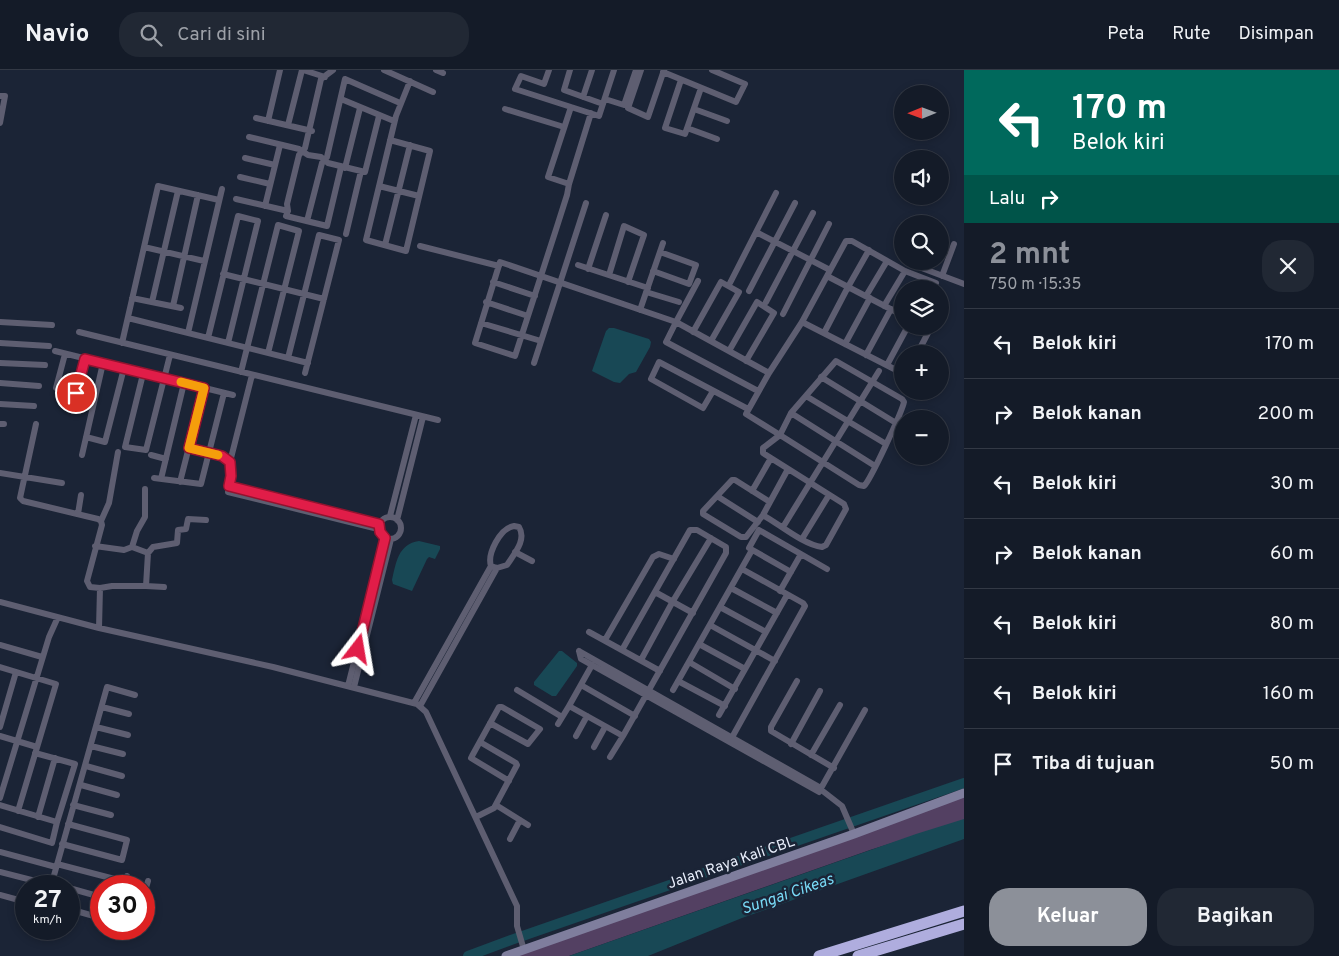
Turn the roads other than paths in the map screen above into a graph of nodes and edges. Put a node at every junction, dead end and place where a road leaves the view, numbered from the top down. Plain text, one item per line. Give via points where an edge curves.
1 (280, 70) edge
2 (302, 70) edge
3 (333, 70) edge
4 (339, 70) edge
5 (384, 70) edge
6 (549, 70) edge
7 (570, 70) edge
8 (592, 70) edge
9 (614, 70) edge
10 (636, 70) edge
11 (641, 70) edge
12 (712, 70) edge
13 (664, 71) edge
14 (401, 73) edge
15 (325, 77) junction
16 (681, 80) junction
17 (410, 82) junction
18 (701, 88) junction
19 (433, 92) dead end
20 (0, 96) edge
21 (583, 97) junction
22 (341, 99) junction
23 (604, 101) junction
24 (400, 103) junction
25 (571, 107) junction
26 (360, 108) junction
27 (505, 109) dead end
28 (694, 109) junction
29 (591, 113) junction
30 (379, 116) junction
31 (256, 118) dead end
32 (268, 120) junction
33 (727, 121) dead end
34 (0, 122) edge
35 (394, 122) junction
36 (288, 125) junction
37 (564, 127) junction
38 (687, 128) junction
39 (311, 131) junction
40 (250, 138) dead end
41 (717, 139) dead end
42 (390, 140) junction
43 (280, 145) junction
44 (410, 145) junction
45 (304, 152) junction
46 (245, 158) dead end
47 (324, 160) junction
48 (275, 165) junction
49 (343, 167) junction
50 (362, 172) junction
51 (240, 177) dead end
52 (270, 184) junction
53 (569, 184) junction
54 (379, 186) junction
55 (222, 189) dead end
56 (399, 190) junction
57 (178, 191) junction
58 (776, 193) dead end
59 (198, 195) junction
60 (419, 196) junction
61 (236, 199) dead end
62 (219, 200) junction
63 (795, 203) dead end
64 (586, 204) dead end
65 (265, 206) junction
66 (288, 211) junction
67 (812, 213) dead end
68 (606, 215) dead end
69 (307, 221) junction
70 (829, 224) dead end
71 (756, 232) junction
72 (346, 234) dead end
73 (774, 242) junction
74 (663, 243) dead end
75 (954, 244) dead end
76 (385, 245) junction
77 (420, 246) dead end
78 (144, 247) junction
79 (869, 250) junction
80 (793, 251) junction
81 (164, 252) junction
82 (660, 252) junction
83 (184, 256) junction
84 (811, 260) junction
85 (204, 261) junction
86 (887, 261) junction
87 (578, 265) dead end
88 (499, 266) junction
89 (588, 269) junction
90 (918, 270) edge
91 (931, 270) edge
92 (653, 271) junction
93 (905, 271) junction
94 (828, 273) junction
95 (223, 274) junction
96 (609, 275) junction
97 (541, 276) junction
98 (916, 276) junction
99 (942, 276) junction
100 (244, 279) junction
101 (925, 279) edge
102 (698, 281) dead end
103 (493, 282) junction
104 (628, 282) junction
105 (560, 283) junction
106 (730, 283) dead end
107 (263, 284) junction
108 (964, 284) edge
109 (848, 287) junction
110 (284, 289) junction
111 (647, 290) junction
112 (749, 291) dead end
113 (304, 294) junction
114 (535, 296) junction
115 (868, 297) junction
116 (132, 298) junction
117 (324, 299) junction
118 (152, 302) junction
119 (486, 302) junction
120 (680, 302) dead end
121 (766, 302) dead end
122 (173, 306) junction
123 (884, 306) junction
124 (181, 308) dead end
125 (891, 309) junction
126 (640, 310) junction
127 (894, 311) edge
128 (783, 314) dead end
129 (528, 316) junction
130 (128, 318) junction
131 (0, 322) edge
132 (674, 322) junction
133 (802, 322) junction
134 (481, 323) junction
135 (52, 326) dead end
136 (79, 332) dead end
137 (693, 332) junction
138 (824, 333) junction
139 (188, 334) junction
140 (522, 335) junction
141 (903, 335) edge
142 (208, 338) junction
143 (541, 341) junction
144 (711, 341) junction
145 (0, 342) edge
146 (122, 343) junction
147 (228, 343) junction
148 (845, 344) junction
149 (49, 346) dead end
150 (247, 348) junction
151 (54, 351) dead end
152 (729, 351) junction
153 (268, 353) junction
154 (65, 354) junction
155 (170, 354) junction
156 (866, 355) junction
157 (288, 358) junction
158 (85, 359) junction
159 (746, 361) junction
160 (0, 363) edge
161 (104, 363) junction
162 (308, 363) junction
163 (534, 363) dead end
164 (45, 365) dead end
165 (887, 365) junction
166 (124, 368) junction
167 (894, 369) edge
168 (879, 371) dead end
169 (241, 372) junction
170 (305, 373) dead end
171 (769, 373) junction
172 (144, 374) junction
173 (252, 375) junction
174 (821, 377) junction
175 (164, 378) junction
176 (872, 382) junction
177 (0, 383) edge
178 (184, 383) junction
179 (39, 386) dead end
180 (56, 388) dead end
181 (204, 388) junction
182 (713, 391) junction
183 (758, 391) junction
184 (76, 393) dead end
185 (224, 393) junction
186 (233, 396) dead end
187 (806, 396) junction
188 (860, 401) junction
189 (0, 404) edge
190 (34, 406) dead end
191 (748, 409) junction
192 (901, 410) edge
193 (791, 413) junction
194 (416, 415) junction
195 (423, 417) junction
196 (438, 420) dead end
197 (848, 421) junction
198 (894, 422) edge
199 (36, 424) dead end
200 (894, 427) edge
201 (780, 435) junction
202 (86, 437) junction
203 (836, 441) junction
204 (886, 444) junction
205 (189, 448) junction
206 (118, 452) dead end
207 (209, 453) junction
208 (82, 455) dead end
209 (151, 455) dead end
210 (771, 458) junction
211 (166, 459) junction
212 (230, 462) junction
213 (823, 462) junction
214 (876, 466) junction
215 (788, 469) junction
216 (0, 473) edge
217 (24, 476) junction
218 (180, 482) junction
219 (62, 483) dead end
220 (810, 483) junction
221 (145, 489) dead end
222 (752, 491) junction
223 (81, 495) dead end
224 (830, 495) junction
225 (717, 496) junction
226 (770, 502) junction
227 (78, 514) junction
228 (763, 515) junction
229 (390, 516) junction
230 (206, 520) dead end
231 (397, 520) junction
232 (101, 521) junction
233 (758, 522) junction
234 (379, 526) junction
235 (783, 527) junction
236 (388, 538) junction
237 (711, 538) junction
238 (802, 539) junction
239 (95, 546) junction
240 (132, 547) junction
241 (752, 550) junction
242 (148, 552) junction
243 (515, 552) junction
244 (801, 554) junction
245 (674, 559) junction
246 (532, 561) dead end
247 (494, 567) junction
248 (742, 569) junction
249 (827, 569) dead end
250 (790, 572) junction
251 (146, 586) junction
252 (164, 587) dead end
253 (100, 588) junction
254 (731, 588) junction
255 (780, 591) junction
256 (655, 592) junction
257 (787, 595) junction
258 (673, 601) junction
259 (0, 602) edge
260 (720, 607) junction
261 (693, 613) junction
262 (777, 613) junction
263 (58, 617) junction
264 (99, 623) junction
265 (710, 625) junction
266 (589, 632) dead end
267 (766, 632) junction
268 (605, 640) junction
269 (699, 644) junction
270 (0, 645) edge
271 (622, 650) junction
272 (756, 650) junction
273 (42, 657) junction
274 (641, 660) junction
275 (775, 661) junction
276 (689, 662) junction
277 (592, 665) junction
278 (0, 667) edge
279 (745, 669) junction
280 (660, 671) junction
281 (16, 672) junction
282 (36, 678) junction
283 (678, 681) junction
284 (797, 681) dead end
285 (581, 685) junction
286 (351, 687) junction
287 (734, 689) junction
288 (516, 690) dead end
289 (673, 690) dead end
290 (820, 691) dead end
291 (648, 693) junction
292 (135, 695) dead end
293 (417, 704) junction
294 (840, 705) dead end
295 (569, 706) junction
296 (724, 706) junction
297 (102, 707) junction
298 (865, 710) dead end
299 (129, 714) dead end
300 (719, 715) dead end
301 (587, 716) junction
302 (635, 716) junction
303 (562, 717) junction
304 (490, 723) junction
305 (558, 724) dead end
306 (0, 727) edge
307 (96, 727) junction
308 (606, 727) junction
309 (128, 735) dead end
310 (0, 736) edge
311 (576, 736) dead end
312 (623, 736) junction
313 (731, 740) junction
314 (17, 741) junction
315 (480, 742) junction
316 (791, 744) junction
317 (91, 746) junction
318 (594, 747) dead end
319 (36, 750) junction
320 (123, 754) dead end
321 (811, 755) junction
322 (610, 757) dead end
323 (56, 758) junction
324 (86, 766) junction
325 (834, 768) junction
326 (122, 776) dead end
327 (509, 782) junction
328 (80, 786) junction
329 (822, 791) junction
330 (964, 793) edge
331 (117, 796) dead end
332 (0, 798) edge
333 (0, 805) edge
334 (73, 805) junction
335 (496, 805) junction
336 (18, 811) junction
337 (111, 815) dead end
338 (38, 816) junction
339 (476, 818) junction
340 (520, 820) junction
341 (57, 822) junction
342 (68, 824) junction
343 (528, 825) dead end
344 (0, 828) edge
345 (854, 834) junction
346 (510, 839) dead end
347 (62, 844) junction
348 (0, 852) edge
349 (57, 865) junction
350 (0, 872) edge
351 (54, 875) edge
352 (98, 875) edge
353 (15, 876) edge
354 (0, 895) edge
355 (15, 899) edge
356 (964, 911) edge
357 (964, 924) edge
358 (524, 950) junction
359 (506, 956) edge
360 (818, 956) edge
361 (858, 956) edge

1 - 32 street
2 - 15 street
2 - 36 street
3 - 4 street
3 - 15 street
5 - 14 street
6 - 25 street via 544,84 521,76 515,89
7 - 21 street via 564,90
8 - 21 street
9 - 23 street
10 - 23 street via 624,105
11 - 13 street via 628,108 648,116
12 - 18 street via 745,84 736,102
13 - 16 street
14 - 17 street
15 - 39 street via 321,79
16 - 18 street
16 - 38 street via 665,128 685,134
17 - 19 street
17 - 24 street
18 - 28 street
20 - 34 street via 5,96
21 - 23 street
22 - 24 street via 345,79
22 - 26 street
22 - 47 street
23 - 29 street via 599,116
24 - 35 street
25 - 29 street
25 - 37 street
26 - 30 street
26 - 49 street
27 - 37 street
28 - 33 street
28 - 38 street
29 - 53 street
30 - 35 street
30 - 50 street via 365,172
31 - 32 street
32 - 36 street
35 - 42 street
36 - 39 street
37 - 53 street via 548,178
38 - 41 street
39 - 45 street
40 - 43 street
42 - 44 street
42 - 54 street
43 - 45 street
43 - 48 street
44 - 56 street
44 - 60 street via 430,151
45 - 47 street
45 - 66 street via 299,155
46 - 48 street
47 - 49 street
47 - 69 street
48 - 52 street
49 - 50 street
49 - 69 street via 326,226
50 - 72 street
51 - 52 street
52 - 65 street
53 - 97 street
54 - 56 street
54 - 76 street via 366,240
55 - 62 street
56 - 60 street
56 - 76 street
57 - 59 street
57 - 78 street via 158,186
57 - 81 street
58 - 71 street
59 - 62 street
59 - 83 street
60 - 76 street via 406,251
61 - 65 street
62 - 85 street
63 - 73 street
64 - 105 street
65 - 66 street
66 - 69 street via 286,216
67 - 80 street
68 - 89 street
70 - 84 street
71 - 73 street
71 - 106 street
73 - 80 street
73 - 112 street
74 - 82 street
75 - 99 street
77 - 88 street
78 - 81 street
78 - 116 street
79 - 86 street
79 - 94 street via 848,240
79 - 109 street
80 - 84 street
80 - 121 street
81 - 83 street
81 - 118 street
82 - 92 street
82 - 92 street via 696,265 689,284
83 - 85 street
83 - 122 street
84 - 94 street
84 - 128 street
85 - 139 street
86 - 93 street
86 - 115 street
87 - 89 street
88 - 97 street via 500,262
88 - 103 street
89 - 96 street
90 - 98 street
91 - 99 street
92 - 111 street
93 - 98 street
93 - 123 street
94 - 109 street
94 - 133 street
95 - 100 street
95 - 100 street via 238,216 251,219 258,221
95 - 142 street
96 - 104 street
96 - 104 street via 624,226 644,234
97 - 105 street
97 - 114 street
98 - 101 street
99 - 108 street
100 - 107 street
100 - 147 street
102 - 132 street
103 - 114 street
103 - 119 street
104 - 111 street
105 - 126 street
105 - 143 street
107 - 110 street
107 - 110 street via 278,225 299,231
107 - 150 street
109 - 115 street
109 - 138 street
110 - 113 street
110 - 153 street
111 - 120 street
111 - 126 street
113 - 117 street
113 - 117 street via 319,235 338,240
113 - 157 street
114 - 129 street
115 - 123 street
115 - 148 street
116 - 118 street
116 - 130 street
117 - 162 street
118 - 122 street
119 - 129 street
119 - 134 street
122 - 124 street
123 - 125 street
125 - 127 street
125 - 156 street
126 - 132 street
129 - 140 street
130 - 139 street
130 - 146 street
131 - 135 street
132 - 137 street
132 - 183 street via 666,342
133 - 138 street
133 - 171 street
134 - 140 street
134 - 140 street via 475,343 515,356
136 - 146 street
137 - 144 street
137 - 144 street via 721,282 739,292
138 - 148 street
139 - 142 street
140 - 143 street
141 - 165 street
142 - 147 street
143 - 163 street
144 - 152 street
145 - 149 street
146 - 155 street
147 - 150 street
148 - 156 street
150 - 153 street
150 - 169 street
151 - 154 street
152 - 159 street
152 - 159 street via 757,302 774,313
153 - 157 street
154 - 158 street
154 - 180 street
155 - 169 street
155 - 175 street
156 - 165 street
157 - 162 street
158 - 161 street
158 - 184 street
159 - 171 street
160 - 164 street
161 - 166 street
161 - 202 street
162 - 170 street
165 - 167 street
166 - 172 street
166 - 202 street via 105,442
168 - 176 street
169 - 173 street
171 - 183 street
172 - 175 street
172 - 175 street via 125,447 146,450
173 - 194 street
173 - 212 street
174 - 176 street via 838,361
174 - 187 street
174 - 188 street
175 - 178 street
176 - 188 street
176 - 192 street via 904,402
177 - 179 street
178 - 181 street
178 - 211 street
181 - 185 street
181 - 205 street
182 - 182 street via 703,408 651,379 659,362
182 - 191 street
183 - 191 street
185 - 186 street
185 - 207 street
187 - 193 street
187 - 197 street
188 - 197 street
188 - 198 street
189 - 190 street
191 - 201 street via 746,414
193 - 201 street
193 - 203 street
194 - 195 street
194 - 229 street
195 - 196 street
195 - 231 street
197 - 203 street
197 - 204 street
199 - 217 street
200 - 204 street
201 - 210 street via 762,450
201 - 213 street
202 - 208 street
203 - 213 street
203 - 214 street
204 - 214 street
205 - 207 street
205 - 218 street
206 - 232 street via 109,504
207 - 212 street
207 - 218 street via 201,484
209 - 211 street
210 - 215 street
210 - 222 street
211 - 218 street via 157,479
212 - 234 street via 228,492
213 - 214 street via 864,486
213 - 220 street
215 - 220 street
215 - 226 street
216 - 217 street
217 - 219 street
217 - 227 street via 22,501
220 - 224 street
220 - 235 street
221 - 240 street via 145,517
222 - 225 street via 734,480
222 - 226 street
223 - 227 street
224 - 238 street
224 - 238 street via 846,509 826,545 817,547
225 - 233 street
225 - 233 street via 703,511 706,517 743,538
226 - 228 street
227 - 232 street
228 - 233 street
228 - 235 street
229 - 231 street
229 - 234 street
230 - 242 street via 187,520 186,529 178,530 177,543 153,547
231 - 236 street via 401,530 396,537
232 - 239 street
234 - 236 street via 382,536
235 - 238 street
236 - 286 street
237 - 245 street via 690,530
237 - 258 street
237 - 261 street via 727,551
239 - 240 street via 124,550
239 - 253 street via 88,583 90,587
240 - 242 street
241 - 244 street via 748,548 759,530
241 - 248 street
241 - 250 street
242 - 251 street
243 - 246 street
243 - 247 street via 507,565
243 - 247 street via 523,533 519,527 508,527 503,530 489,556
244 - 249 street
244 - 250 street
245 - 256 street
245 - 268 street via 660,554 653,557
247 - 293 street
248 - 254 street
248 - 255 street
250 - 255 street
251 - 252 street
251 - 253 street
253 - 264 street
254 - 260 street
254 - 262 street
255 - 257 street
256 - 258 street
256 - 271 street
257 - 262 street
257 - 275 street via 803,603 805,608
258 - 261 street
258 - 274 street
259 - 263 street
260 - 265 street
260 - 267 street
261 - 280 street
262 - 267 street
263 - 264 street
263 - 273 street
264 - 286 street
265 - 269 street
265 - 272 street
266 - 268 street
267 - 272 street
268 - 271 street
269 - 276 street
269 - 279 street
270 - 273 street
271 - 274 street
272 - 275 street
272 - 279 street
273 - 282 street
274 - 280 street
275 - 313 street
276 - 283 street
276 - 287 street
277 - 285 street
277 - 291 street
277 - 291 street via 581,659 579,651
278 - 281 street
279 - 287 street
280 - 291 street
281 - 282 street
281 - 306 street
282 - 314 street
282 - 319 street via 56,684
283 - 289 street
283 - 296 street
284 - 316 street via 771,729 772,733
285 - 295 street
285 - 302 street
286 - 293 street
287 - 296 street
288 - 303 street
290 - 316 street
291 - 302 street
291 - 313 street
292 - 297 street via 107,688
293 - 339 street via 426,712
294 - 321 street
295 - 301 street
295 - 303 street
296 - 300 street
297 - 299 street
297 - 307 street
298 - 325 street
301 - 308 street
301 - 311 street
302 - 312 street
303 - 305 street
304 - 304 street via 500,706 540,729 528,744
304 - 315 street
307 - 309 street
307 - 317 street
308 - 312 street
308 - 318 street
310 - 314 street
312 - 322 street
313 - 329 street
314 - 319 street
314 - 332 street
315 - 327 street via 516,763
315 - 327 street via 472,760
316 - 321 street
317 - 320 street
317 - 324 street
319 - 323 street
319 - 336 street
321 - 325 street
323 - 338 street
323 - 341 street via 75,764
324 - 326 street
324 - 328 street
325 - 329 street
327 - 335 street
328 - 331 street
328 - 334 street
329 - 345 street via 842,806
330 - 345 main road, Jalan Raya Kali CBL
333 - 336 street
334 - 337 street
334 - 342 street
335 - 339 street
335 - 340 street
336 - 338 street
338 - 341 street
339 - 358 street via 517,906 517,926
340 - 343 street
340 - 346 street
341 - 344 street via 52,843
342 - 347 street
342 - 347 street via 128,840 122,860
345 - 358 main road, Jalan Raya Kali CBL
347 - 349 street
348 - 349 street
349 - 351 street
349 - 352 street
350 - 353 street
354 - 355 street
356 - 360 highway
357 - 361 highway
358 - 359 main road, Jalan Raya Kali CBL

